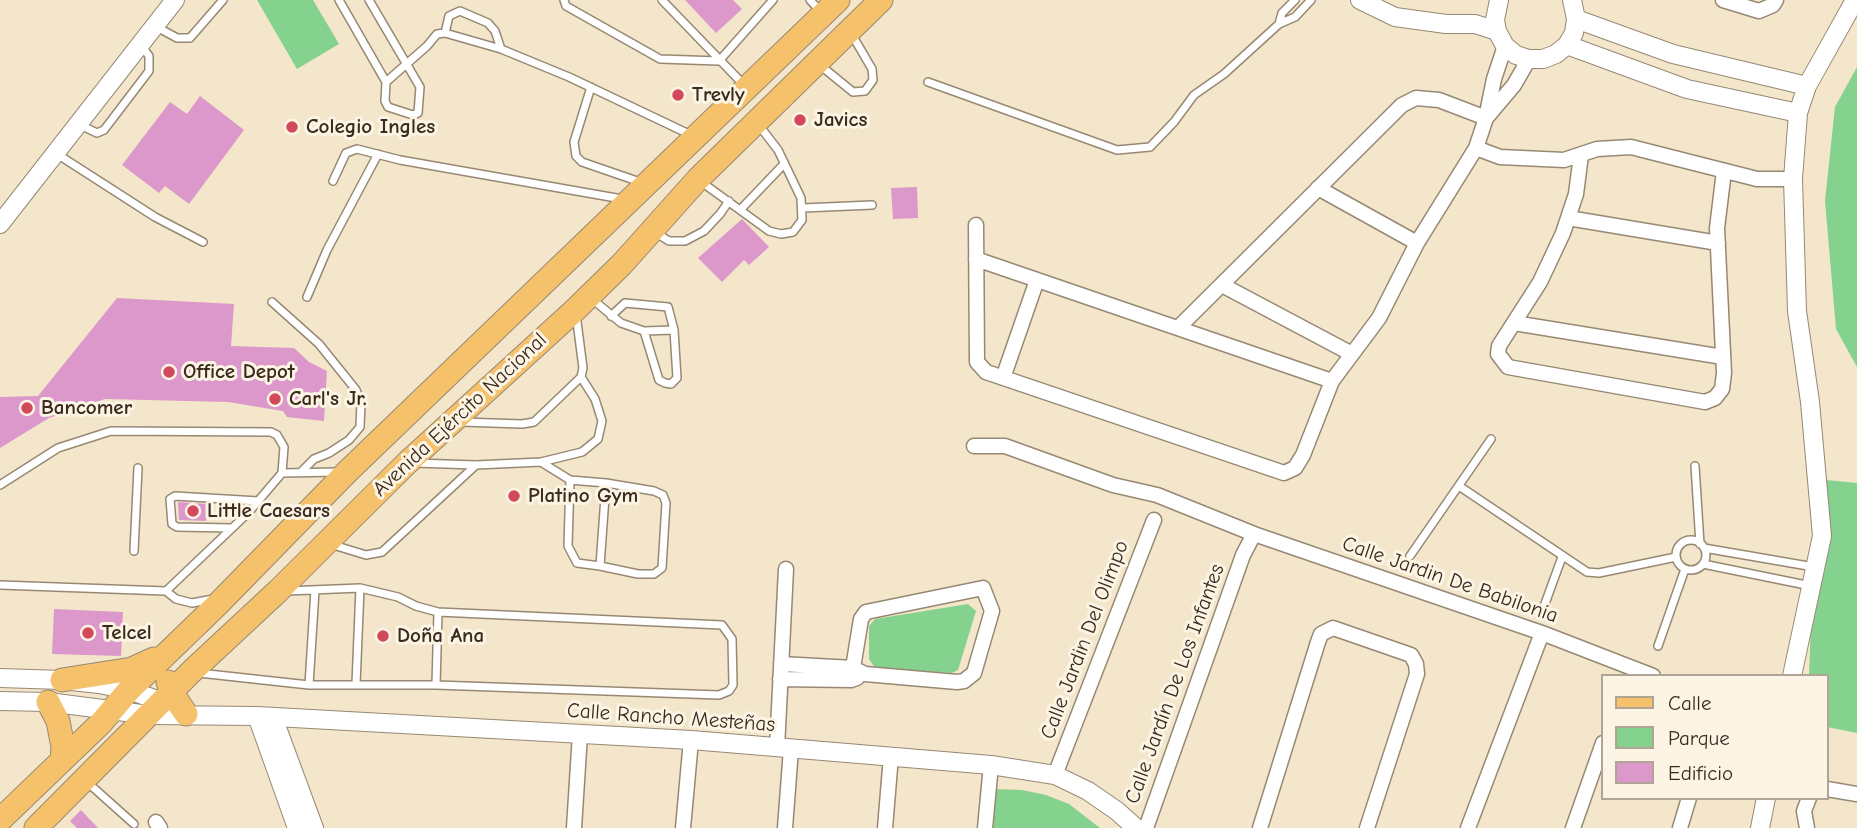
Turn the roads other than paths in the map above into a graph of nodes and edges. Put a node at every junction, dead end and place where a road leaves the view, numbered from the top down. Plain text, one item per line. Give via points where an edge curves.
1 (174, 0) edge
2 (223, 0) edge
3 (339, 0) edge
4 (369, 0) edge
5 (564, 0) edge
6 (662, 0) edge
7 (774, 0) edge
8 (881, 0) edge
9 (1295, 0) edge
10 (1311, 0) edge
11 (1360, 0) edge
12 (1499, 0) edge
13 (1572, 0) edge
14 (1725, 0) edge
15 (1776, 0) edge
16 (1855, 0) edge
17 (824, 5) edge
18 (1576, 19) junction
19 (1279, 24) junction
20 (155, 25) junction
21 (849, 31) junction
22 (445, 33) junction
23 (1501, 39) junction
24 (140, 44) junction
25 (1567, 45) junction
26 (787, 49) junction
27 (501, 50) junction
28 (1529, 59) junction
29 (719, 61) junction
30 (817, 63) junction
31 (407, 64) junction
32 (386, 82) junction
33 (928, 82) dead end
34 (1807, 86) junction
35 (591, 88) junction
36 (747, 88) junction
37 (1798, 113) junction
38 (719, 114) junction
39 (1486, 118) junction
40 (78, 124) junction
41 (757, 124) junction
42 (695, 137) junction
43 (1476, 148) junction
44 (55, 153) junction
45 (378, 154) junction
46 (1581, 155) junction
47 (784, 164) junction
48 (1724, 171) junction
49 (698, 179) junction
50 (1793, 179) junction
51 (333, 181) dead end
52 (647, 185) junction
53 (1318, 188) junction
54 (630, 200) junction
55 (729, 201) junction
56 (872, 205) dead end
57 (803, 208) junction
58 (741, 209) junction
59 (1568, 218) junction
60 (0, 224) edge
61 (976, 225) dead end
62 (652, 230) junction
63 (203, 242) dead end
64 (1418, 243) junction
65 (1718, 243) junction
66 (976, 259) junction
67 (1038, 280) junction
68 (1222, 285) junction
69 (307, 297) dead end
70 (272, 302) dead end
71 (582, 303) junction
72 (611, 316) junction
73 (1514, 323) junction
74 (1178, 328) junction
75 (674, 330) junction
76 (645, 331) junction
77 (1352, 354) junction
78 (1723, 357) junction
79 (581, 377) junction
80 (1003, 377) junction
81 (1332, 380) junction
82 (450, 422) junction
83 (1491, 439) dead end
84 (974, 446) dead end
85 (408, 462) junction
86 (541, 462) junction
87 (476, 465) junction
88 (1695, 466) dead end
89 (138, 468) dead end
90 (301, 472) junction
91 (347, 472) junction
92 (282, 473) junction
93 (570, 480) junction
94 (606, 483) junction
95 (0, 485) edge
96 (1458, 486) junction
97 (258, 501) junction
98 (1154, 520) dead end
99 (232, 528) junction
100 (1254, 534) junction
101 (326, 542) junction
102 (1702, 546) junction
103 (134, 551) dead end
104 (1410, 556) dead end
105 (1562, 557) junction
106 (1676, 557) junction
107 (1756, 557) junction
108 (1703, 564) junction
109 (600, 566) junction
110 (1816, 568) junction
111 (786, 569) dead end
112 (1685, 569) junction
113 (1753, 576) junction
114 (0, 584) edge
115 (1811, 586) junction
116 (360, 588) junction
117 (315, 590) junction
118 (166, 591) junction
119 (278, 591) junction
120 (222, 600) junction
121 (438, 612) junction
122 (1542, 612) dead end
123 (1542, 633) junction
124 (1658, 646) dead end
125 (164, 655) junction
126 (781, 664) junction
127 (191, 672) junction
128 (856, 674) junction
129 (1648, 674) edge
130 (1792, 674) edge
131 (0, 678) edge
132 (780, 679) junction
133 (62, 680) junction
134 (356, 684) junction
135 (309, 685) junction
136 (436, 685) junction
137 (129, 690) junction
138 (0, 701) edge
139 (48, 702) junction
140 (162, 703) junction
141 (186, 714) junction
142 (106, 716) junction
143 (265, 717) junction
144 (580, 734) junction
145 (691, 740) junction
146 (1602, 746) edge
147 (784, 748) junction
148 (891, 756) junction
149 (62, 760) junction
150 (990, 765) junction
151 (1055, 775) junction
152 (83, 779) junction
153 (1829, 789) edge
154 (1857, 794) edge
155 (1688, 800) edge
156 (1766, 800) edge
157 (1808, 800) edge
158 (0, 820) edge
159 (134, 824) dead end
160 (40, 825) edge
161 (297, 828) edge
162 (314, 828) edge
163 (574, 828) edge
164 (683, 828) edge
165 (785, 828) edge
166 (885, 828) edge
167 (985, 828) edge
168 (1136, 828) edge
169 (1146, 828) edge
170 (1260, 828) edge
171 (1367, 828) edge
172 (1468, 828) edge
173 (1573, 828) edge
174 (1679, 828) edge
175 (1759, 828) edge
176 (1807, 828) edge

1 - 20 street
2 - 20 lane via 190,38 177,38
3 - 32 lane
4 - 31 lane
5 - 29 lane via 566,6 660,59
6 - 29 lane
7 - 29 lane
8 - 21 main road, Avenida Ejército Nacional
9 - 19 lane via 1282,13
10 - 19 lane via 1295,17
11 - 23 street via 1395,17 1475,24
12 - 23 street via 1495,20
13 - 18 street
14 - 15 street via 1759,11
16 - 34 street
17 - 26 main road, Avenida Ejército Nacional
18 - 25 street
18 - 34 street via 1673,54
19 - 33 lane via 1194,95 1150,147 1116,150
20 - 24 street
21 - 30 main road, Avenida Ejército Nacional
21 - 30 lane via 872,69 873,80 865,91 853,92
22 - 27 lane
22 - 27 lane via 449,16 460,11 488,23
22 - 31 lane via 437,34
23 - 28 street via 1516,55
23 - 39 street
24 - 40 street
24 - 40 lane via 149,56 149,71 104,130 97,132
25 - 28 street via 1543,59
25 - 37 street via 1687,89
26 - 36 main road, Avenida Ejército Nacional
26 - 41 main road via 757,109
27 - 35 lane
28 - 39 street
29 - 36 lane
30 - 41 main road, Avenida Ejército Nacional
31 - 32 lane
31 - 32 lane via 420,87 416,115 388,107
34 - 37 street
35 - 42 lane
35 - 52 lane via 574,142 576,156
36 - 38 main road, Avenida Ejército Nacional
37 - 50 street
38 - 42 main road, Avenida Ejército Nacional
38 - 49 main road via 732,132
39 - 43 street
39 - 53 street via 1439,100 1416,98 1402,105
40 - 44 street
41 - 47 lane via 770,137
41 - 49 main road, Avenida Ejército Nacional
42 - 52 main road, Avenida Ejército Nacional
43 - 46 street via 1500,157 1539,160
43 - 64 street
44 - 60 street
44 - 63 lane
45 - 51 lane via 349,150
45 - 54 lane
45 - 69 lane
46 - 48 street via 1630,147
46 - 59 street
47 - 57 lane
47 - 58 lane
48 - 50 street via 1756,179
48 - 65 street
49 - 55 lane
49 - 62 main road, Avenida Ejército Nacional
50 - 110 street via 1797,311 1822,536
52 - 54 main road, Avenida Ejército Nacional
53 - 64 street
53 - 68 street
54 - 91 main road, Avenida Ejército Nacional
55 - 58 lane
55 - 62 lane via 704,231 685,241 669,241
56 - 57 lane
57 - 58 lane via 802,220 793,232 781,234 769,231
59 - 65 street
59 - 73 street via 1540,282
61 - 66 street
62 - 71 main road, Avenida Ejército Nacional
64 - 77 street via 1379,318
65 - 78 street
66 - 67 street
66 - 80 street via 977,362 986,372
67 - 74 street
67 - 80 street
68 - 74 street
68 - 77 street
70 - 90 lane via 318,344 356,390 361,403 360,427 349,440 314,459
71 - 72 lane
71 - 79 lane
71 - 82 main road, Avenida Ejército Nacional
72 - 75 lane via 625,303 668,307
72 - 76 lane
73 - 78 street
73 - 78 street via 1499,346 1498,354 1508,367 1705,401 1722,389
74 - 81 street
75 - 76 lane
75 - 76 lane via 677,378 671,384 659,380
77 - 81 street
79 - 82 lane via 534,422
79 - 86 lane via 595,398 602,421 598,439 582,452
80 - 81 street via 1284,473 1295,468 1303,455
82 - 85 main road, Avenida Ejército Nacional
83 - 96 lane
84 - 100 street, Calle Jardin De Babilonia via 1005,446 1113,485 1157,495
85 - 87 lane
85 - 101 main road, Avenida Ejército Nacional
86 - 87 lane
86 - 93 lane
87 - 101 lane via 382,552 366,555
88 - 102 lane
89 - 103 lane
90 - 91 lane
90 - 92 lane
91 - 120 main road, Avenida Ejército Nacional
92 - 95 lane via 284,447 271,432 111,431 58,448
92 - 97 lane
93 - 94 lane
93 - 109 lane via 568,546 577,563
94 - 109 lane
94 - 109 lane via 663,495 662,568 654,574 638,574
96 - 104 lane
96 - 105 lane
97 - 99 lane
97 - 99 lane via 175,495 170,499 172,524 177,527
98 - 151 street, Calle Jardin Del Olimpo
99 - 118 lane
100 - 123 street, Calle Jardin De Babilonia
100 - 169 street, Calle Jardín De Los Infantes
101 - 119 main road, Avenida Ejército Nacional
102 - 106 lane via 1691,540 1681,543
102 - 107 lane
102 - 108 lane
105 - 106 lane via 1581,570 1600,573
105 - 122 lane
106 - 112 lane
107 - 110 lane
107 - 113 lane
108 - 112 lane via 1695,570
108 - 113 lane
110 - 115 street
111 - 126 street
112 - 124 lane
113 - 115 lane
114 - 118 lane
115 - 130 street
116 - 117 lane
116 - 121 lane
116 - 134 lane
117 - 119 lane
117 - 135 lane
118 - 120 lane via 192,603
119 - 127 main road, Avenida Ejército Nacional
120 - 125 main road, Avenida Ejército Nacional
120 - 140 main road via 170,668
121 - 136 lane
121 - 136 lane via 722,625 732,639 733,685 719,695
123 - 129 street, Calle Jardin De Babilonia
123 - 172 street
125 - 133 main road via 132,669
125 - 137 main road, Avenida Ejército Nacional
126 - 128 street
126 - 132 street
127 - 135 lane
127 - 140 main road, Avenida Ejército Nacional
128 - 128 street via 957,682 970,677 992,611 983,588 866,612 861,619
128 - 132 street
131 - 133 street
132 - 147 street
133 - 137 street
134 - 135 lane
134 - 136 lane
137 - 140 street
137 - 142 main road, Avenida Ejército Nacional
138 - 139 street
139 - 142 street
139 - 149 main road via 58,720
140 - 141 main road
140 - 141 street, Calle Rancho Mesteñas
140 - 142 street
140 - 152 main road, Avenida Ejército Nacional
141 - 143 street, Calle Rancho Mesteñas
142 - 149 main road, Avenida Ejército Nacional
142 - 160 main road via 108,744
143 - 144 street, Calle Rancho Mesteñas
143 - 161 street
143 - 162 street
144 - 145 street, Calle Rancho Mesteñas
144 - 163 street
145 - 147 street, Calle Rancho Mesteñas
145 - 164 street
146 - 173 street
147 - 148 street, Calle Rancho Mesteñas
147 - 165 street
148 - 150 street, Calle Rancho Mesteñas
148 - 166 street
149 - 158 main road, Avenida Ejército Nacional
150 - 151 street, Calle Rancho Mesteñas
150 - 167 street
151 - 168 street, Calle Rancho Mesteñas via 1088,791
152 - 159 lane
152 - 160 main road, Avenida Ejército Nacional
153 - 154 street
155 - 174 street
156 - 175 street
157 - 176 street via 1804,811
170 - 171 street via 1318,642 1321,634 1333,628 1411,655 1417,669

